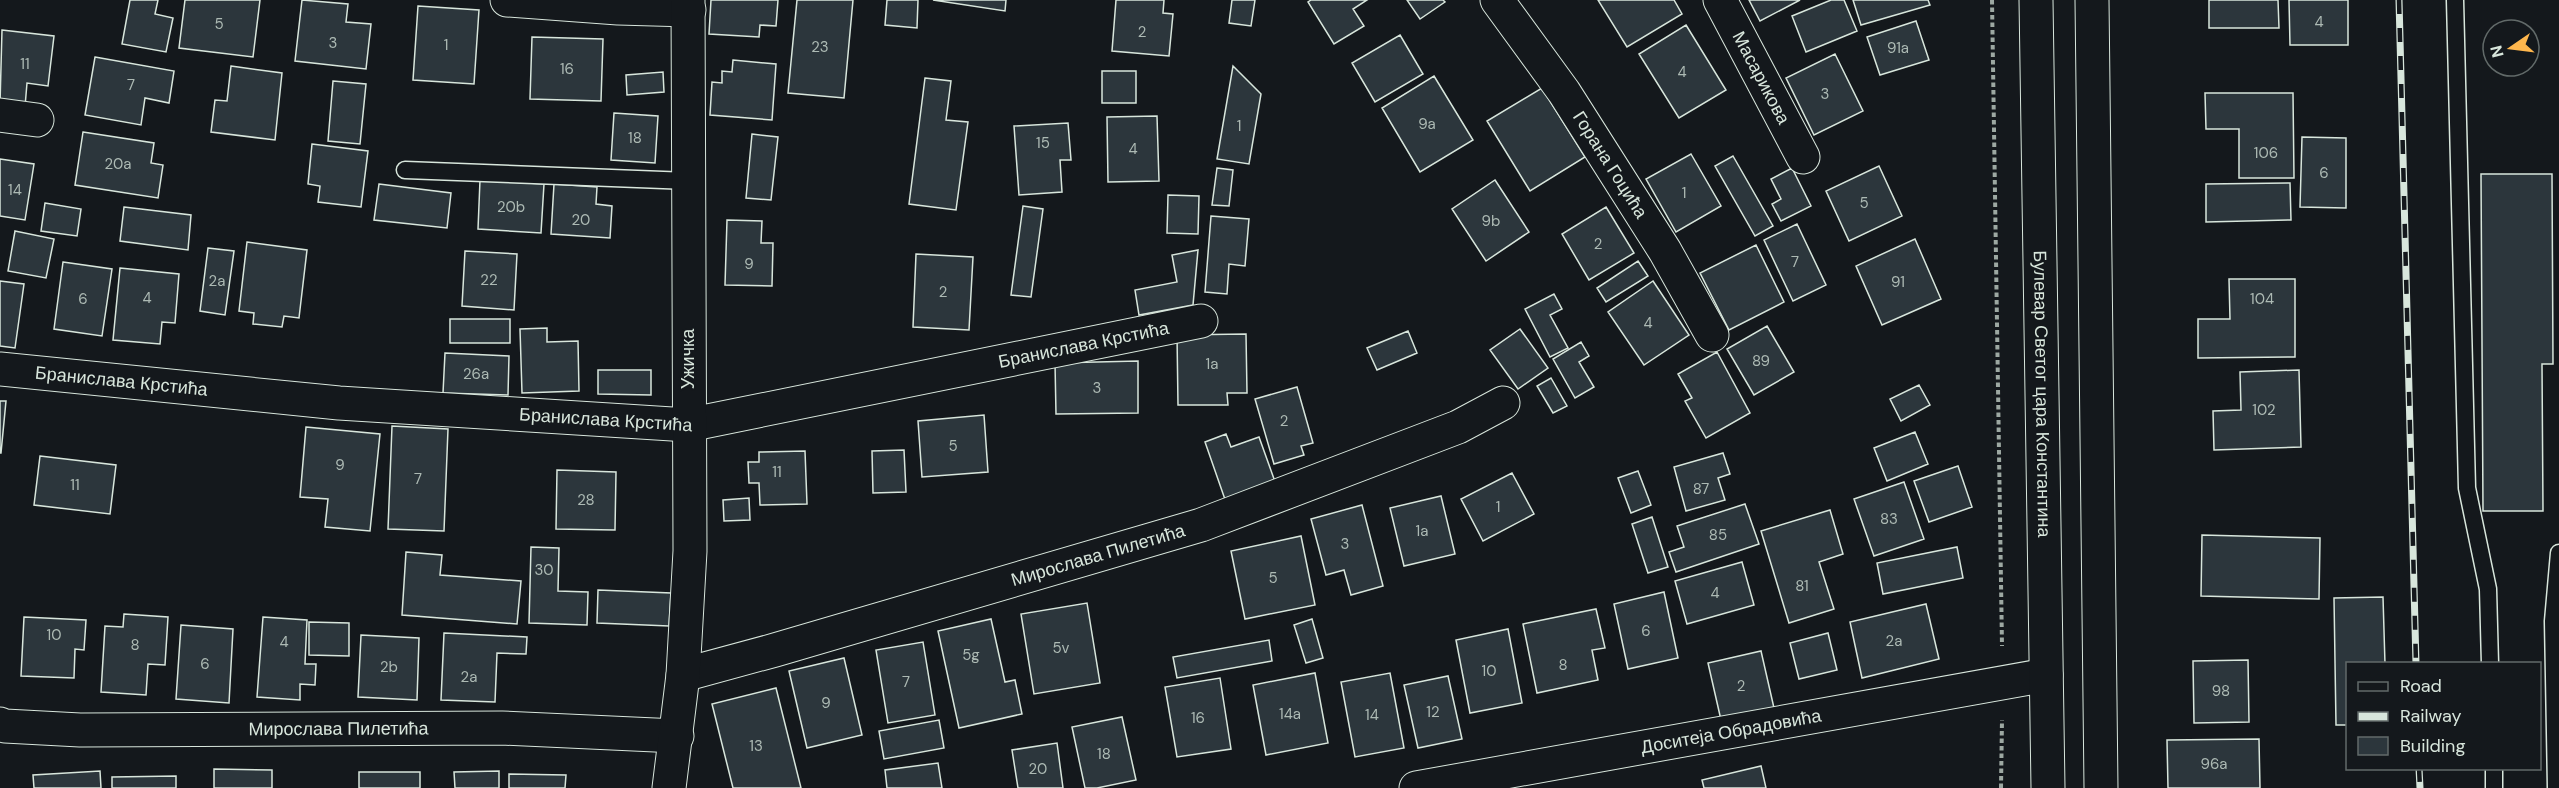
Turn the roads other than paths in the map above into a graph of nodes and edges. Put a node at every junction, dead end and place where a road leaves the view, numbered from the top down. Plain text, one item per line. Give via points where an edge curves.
1 (507, 0) edge
2 (1497, 0) edge
3 (1720, 0) edge
4 (2036, 0) edge
5 (2092, 0) edge
6 (2455, 0) edge
7 (688, 5) edge
8 (0, 115) edge
9 (37, 120) dead end
10 (1803, 158) dead end
11 (405, 170) dead end
12 (688, 181) junction
13 (1201, 321) dead end
14 (1712, 335) dead end
15 (0, 369) edge
16 (1503, 403) dead end
17 (688, 424) junction
18 (2559, 553) edge
19 (2556, 621) edge
20 (2490, 662) edge
21 (683, 675) junction
22 (2046, 675) junction
23 (0, 724) edge
24 (677, 736) junction
25 (2494, 770) edge
26 (669, 788) edge
27 (1416, 788) edge
28 (2048, 788) edge
29 (2101, 788) edge
30 (2494, 788) edge
31 (2556, 788) edge

1 - 7 street via 618,8
2 - 14 street, Горана Гоцића via 1564,93 1665,251
3 - 10 street, Масарикова
4 - 22 street, Булевар Светог цара Константина
5 - 29 street
6 - 20 lane via 2467,488 2488,589
7 - 12 street, Ужичка
8 - 9 street
11 - 12 lane
12 - 17 street, Ужичка
13 - 17 street, Бранислава Крстића
15 - 17 street, Бранислава Крстића via 339,403
16 - 21 street, Мирослава Пилетића via 1458,427 1202,525
17 - 21 street, Ужичка via 690,551
18 - 19 lane
19 - 31 lane
21 - 24 street, Ужичка
22 - 27 street, Доситеја Обрадовића
22 - 28 street, Булевар Светог цара Константина
23 - 24 street, Мирослава Пилетића via 80,730 502,728
24 - 26 street, Ужичка
25 - 30 lane

